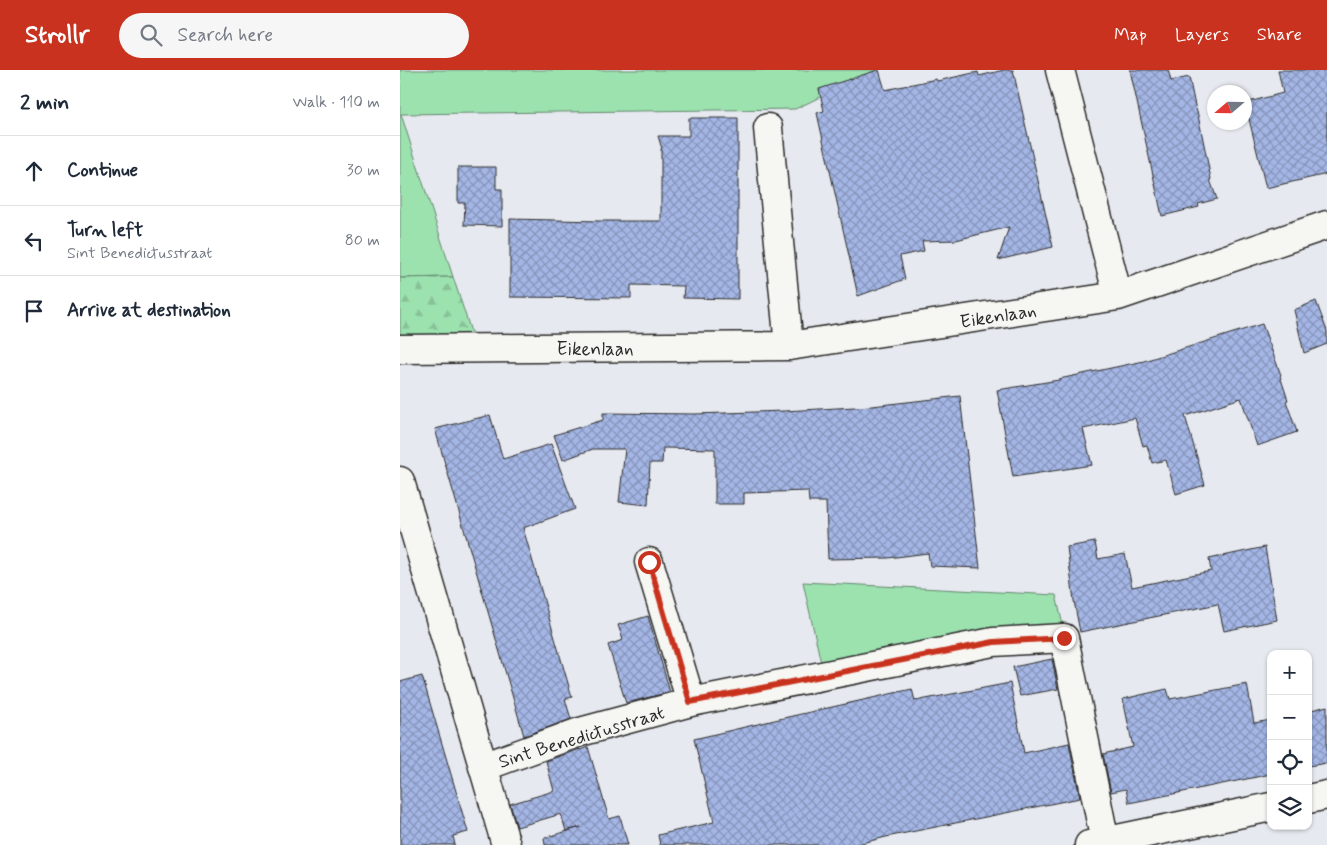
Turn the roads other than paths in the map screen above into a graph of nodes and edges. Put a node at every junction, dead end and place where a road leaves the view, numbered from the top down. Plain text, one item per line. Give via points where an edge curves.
1 (1060, 70) edge
2 (768, 128) dead end
3 (1327, 224) edge
4 (1118, 296) junction
5 (790, 346) junction
6 (400, 349) edge
7 (401, 487) edge
8 (649, 562) dead end
9 (690, 702) junction
10 (483, 766) junction
11 (1327, 795) edge
12 (1312, 798) edge
13 (1267, 808) edge
14 (1097, 843) edge
15 (506, 845) edge

1 - 4 street
2 - 5 street
3 - 4 street, Eikenlaan
4 - 5 street, Eikenlaan
5 - 6 street, Eikenlaan
7 - 10 street, Sint Benedictusstraat
8 - 9 street
9 - 10 street, Sint Benedictusstraat via 580,732
9 - 14 street, Sint Benedictusstraat via 994,642 1064,638
10 - 15 street, Sint Benedictusstraat
11 - 12 street
13 - 14 street

